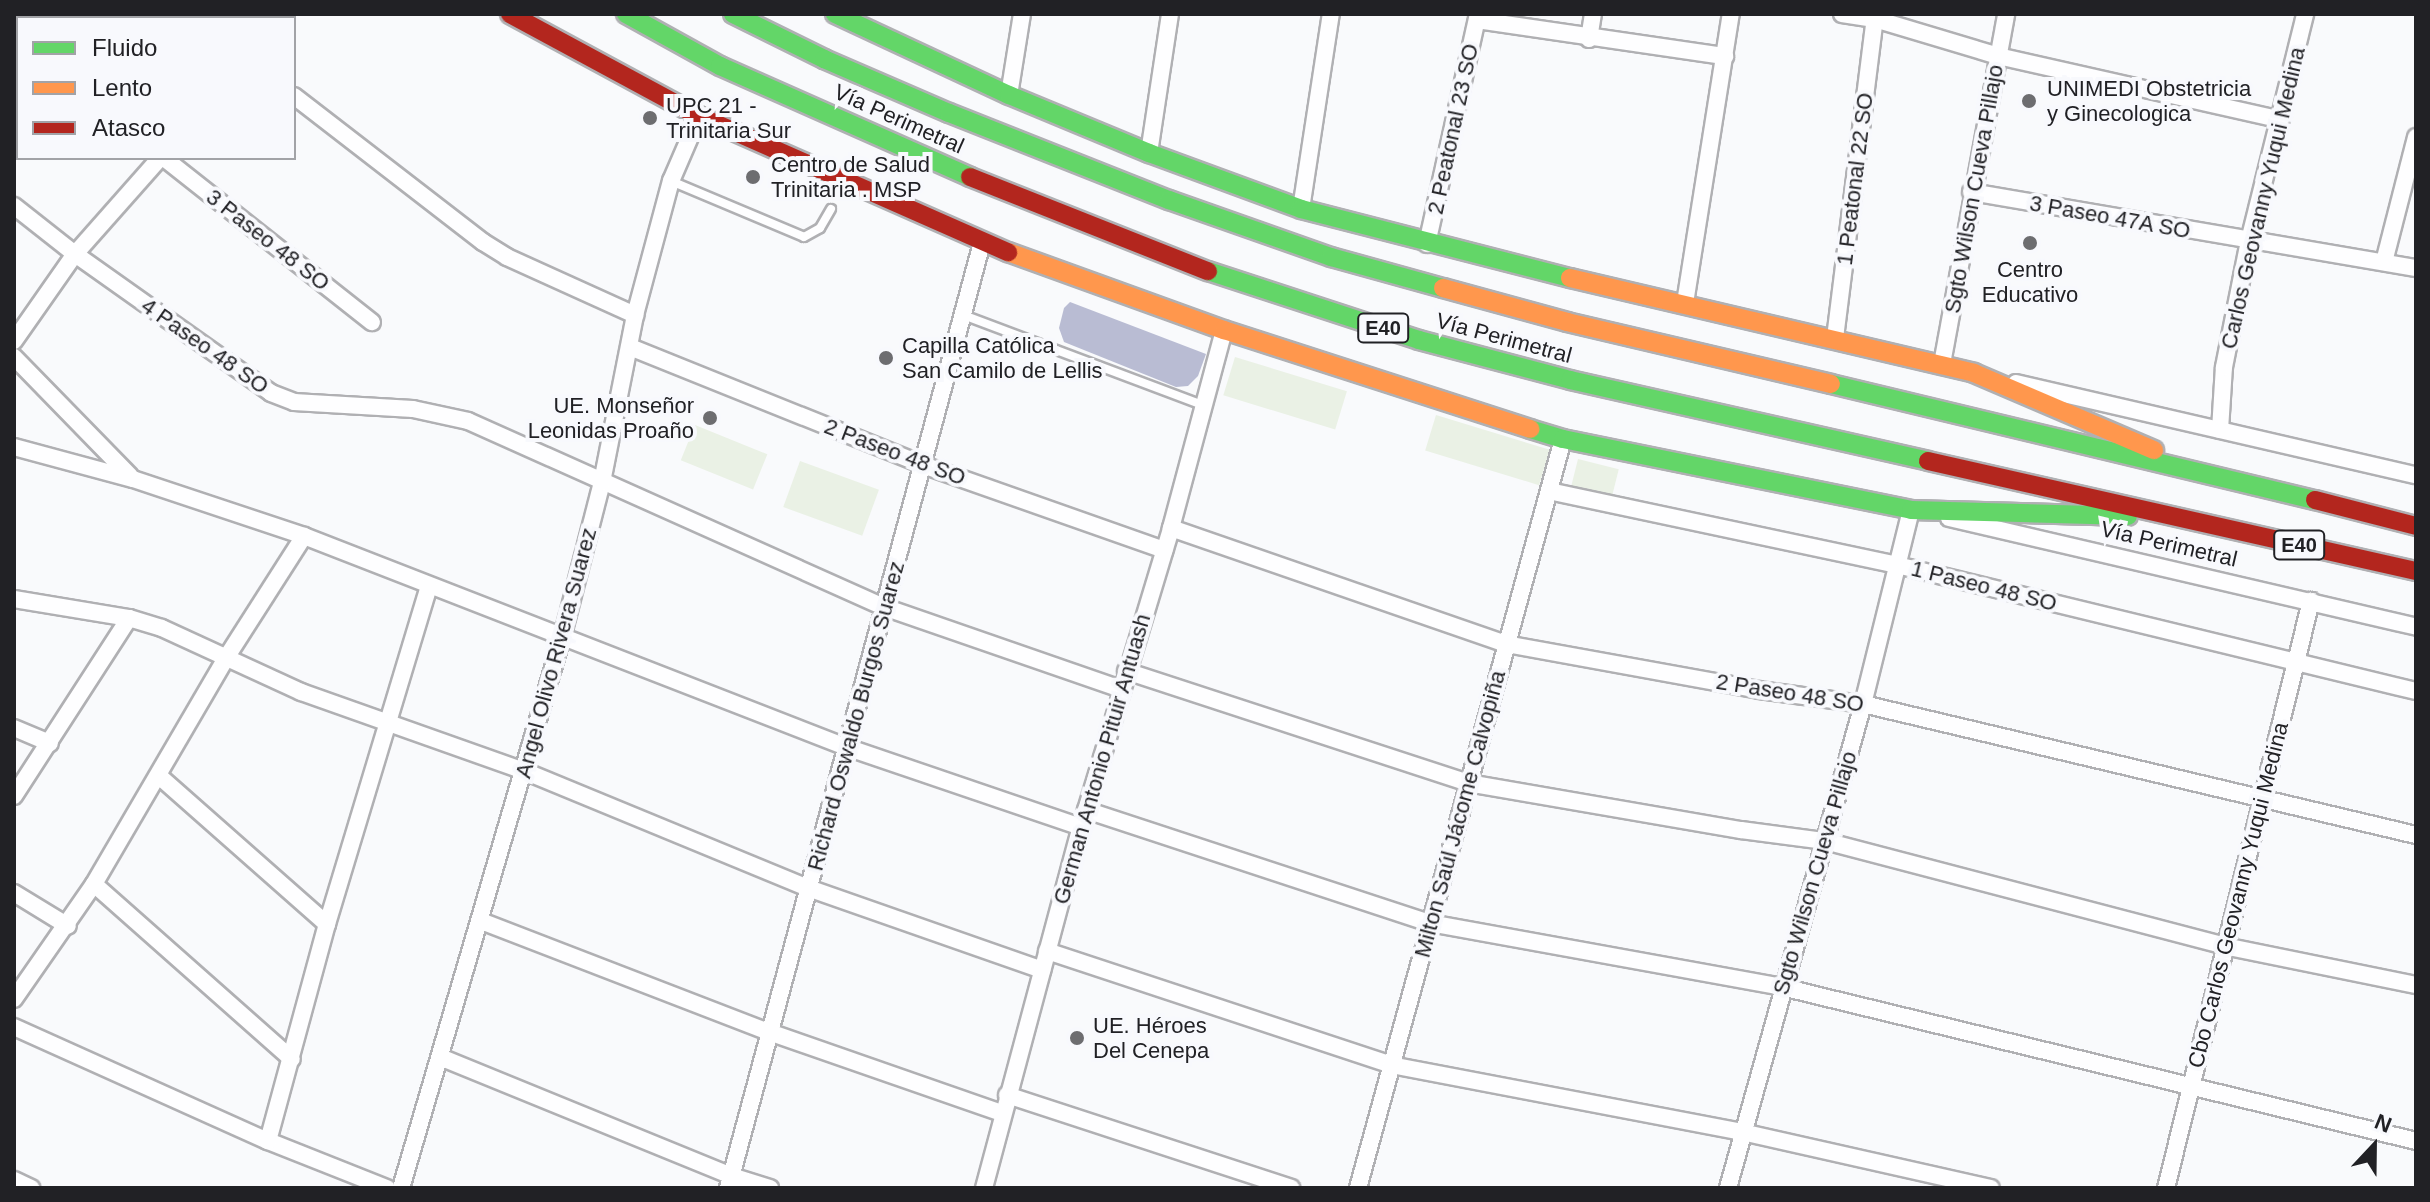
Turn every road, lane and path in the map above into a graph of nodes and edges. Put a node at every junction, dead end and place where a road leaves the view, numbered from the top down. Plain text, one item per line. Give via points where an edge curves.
1 (510, 14) edge
2 (626, 14) edge
3 (733, 14) edge
4 (1022, 14) edge
5 (1170, 14) edge
6 (1331, 14) edge
7 (1593, 14) edge
8 (1731, 14) edge
9 (1842, 14) edge
10 (2006, 14) edge
11 (2305, 14) edge
12 (838, 15) edge
13 (1477, 17) edge
14 (1875, 19) junction
15 (866, 21) edge
16 (1589, 39) junction
17 (1725, 56) junction
18 (1998, 56) junction
19 (1009, 95) junction
20 (296, 98) edge
21 (699, 116) junction
22 (2281, 120) junction
23 (2415, 148) edge
24 (1149, 153) junction
25 (160, 160) edge
26 (165, 160) edge
27 (671, 181) junction
28 (1971, 192) junction
29 (14, 206) edge
30 (831, 209) dead end
31 (1301, 209) junction
32 (2249, 241) junction
33 (982, 243) junction
34 (1427, 244) junction
35 (75, 254) junction
36 (2384, 262) junction
37 (2416, 268) edge
38 (1685, 303) junction
39 (635, 315) junction
40 (963, 315) junction
41 (372, 322) dead end
42 (1224, 330) junction
43 (1835, 338) junction
44 (14, 341) edge
45 (630, 347) junction
46 (14, 357) edge
47 (1942, 364) junction
48 (1974, 373) junction
49 (1205, 406) junction
50 (2220, 430) junction
51 (1563, 439) junction
52 (14, 447) edge
53 (923, 465) junction
54 (2191, 468) junction
55 (2416, 475) edge
56 (133, 479) junction
57 (602, 482) junction
58 (1549, 491) junction
59 (1911, 510) junction
60 (2181, 519) junction
61 (2416, 526) edge
62 (1171, 528) junction
63 (304, 536) junction
64 (1164, 550) junction
65 (1897, 565) junction
66 (2416, 571) edge
67 (429, 586) junction
68 (14, 599) edge
69 (2311, 601) junction
70 (884, 607) junction
71 (129, 618) junction
72 (2416, 627) edge
73 (563, 634) junction
74 (1506, 644) junction
75 (226, 658) junction
76 (2295, 664) junction
77 (1126, 671) junction
78 (1121, 689) junction
79 (2416, 691) edge
80 (1863, 704) junction
81 (389, 721) junction
82 (14, 728) edge
83 (50, 743) junction
84 (846, 747) junction
85 (524, 771) junction
86 (159, 776) junction
87 (1468, 783) junction
88 (14, 796) edge
89 (2261, 800) junction
90 (1083, 818) junction
91 (2416, 835) edge
92 (1825, 841) junction
93 (94, 884) junction
94 (811, 889) junction
95 (14, 893) edge
96 (481, 921) junction
97 (1430, 923) junction
98 (327, 924) junction
99 (68, 926) junction
100 (2224, 946) junction
101 (1047, 951) junction
102 (1042, 970) junction
103 (2416, 985) edge
104 (1782, 987) junction
105 (14, 999) edge
106 (14, 1027) edge
107 (769, 1032) junction
108 (440, 1057) junction
109 (292, 1059) junction
110 (1391, 1065) junction
111 (2190, 1084) junction
112 (1007, 1095) junction
113 (1001, 1113) junction
114 (1742, 1132) junction
115 (268, 1141) junction
116 (2416, 1141) edge
117 (14, 1180) edge
118 (729, 1182) edge
119 (31, 1188) edge
120 (387, 1188) edge
121 (401, 1188) edge
122 (770, 1188) edge
123 (984, 1188) edge
124 (1291, 1188) edge
125 (1358, 1188) edge
126 (1728, 1188) edge
127 (1991, 1188) edge
128 (2166, 1188) edge

1 - 21 main road, Vía Perimetral / E40
2 - 60 main road, Vía Perimetral / E40 via 720,66 1012,196 1243,284 1419,340 1570,380
3 - 54 main road, Vía Perimetral / E40 via 949,113 1331,257 1612,334
4 - 19 street
5 - 24 street
6 - 31 street
7 - 16 street
8 - 17 street
9 - 14 street
10 - 18 street, Sgto Wilson Cueva Pillajo
11 - 22 street, Carlos Geovanny Yuqui Medina
12 - 15 main road, Vía Perimetral / E40
13 - 16 street
13 - 34 street, 2 Peatonal 23 SO
14 - 18 street
14 - 43 street, 1 Peatonal 22 SO
15 - 19 main road, Vía Perimetral / E40
16 - 17 street
17 - 38 street
18 - 22 street
18 - 28 street, Sgto Wilson Cueva Pillajo
19 - 24 main road, Vía Perimetral / E40
20 - 39 street via 483,242
21 - 27 street, Angel Olivo Rivera Suarez
21 - 33 main road, Vía Perimetral / E40
22 - 32 street, Carlos Geovanny Yuqui Medina
23 - 36 street
24 - 31 main road, Vía Perimetral / E40
25 - 35 street
26 - 41 street, 3 Paseo 48 SO
27 - 30 lane via 804,237 820,228
27 - 39 street, Angel Olivo Rivera Suarez
28 - 32 street, 3 Paseo 47A SO
28 - 47 street, Sgto Wilson Cueva Pillajo
29 - 35 street, 4 Paseo 48 SO
31 - 34 main road, Vía Perimetral / E40
32 - 36 street, 3 Paseo 47A SO
32 - 50 street, Carlos Geovanny Yuqui Medina via 2224,367
33 - 40 street, Richard Oswaldo Burgos Suarez
33 - 42 main road, Vía Perimetral / E40
34 - 38 main road, Vía Perimetral / E40
35 - 44 street
35 - 57 street, 4 Paseo 48 SO via 271,393 294,402 440,412
36 - 37 street, 3 Paseo 47A SO
38 - 43 main road, Vía Perimetral / E40
39 - 45 street, Angel Olivo Rivera Suarez
40 - 49 lane
40 - 53 street, Richard Oswaldo Burgos Suarez
42 - 49 street, German Antonio Pituir Antuash
42 - 51 main road, Vía Perimetral / E40
43 - 47 main road, Vía Perimetral / E40
45 - 53 street, 2 Paseo 48 SO
45 - 57 street, Angel Olivo Rivera Suarez
46 - 56 street
47 - 48 main road, Vía Perimetral / E40
48 - 50 street, Vía Perimetral
48 - 54 main road, Vía Perimetral / E40
49 - 62 street, German Antonio Pituir Antuash
50 - 55 street, Vía Perimetral
51 - 58 street, Milton Saúl Jácome Calvopiña
51 - 59 main road, Vía Perimetral / E40
52 - 56 street
53 - 64 street, 2 Paseo 48 SO
53 - 70 street, Richard Oswaldo Burgos Suarez
54 - 61 main road, Vía Perimetral / E40
56 - 63 street
57 - 70 street, 4 Paseo 48 SO
57 - 73 street, Angel Olivo Rivera Suarez
58 - 65 street, 1 Paseo 48 SO
58 - 74 street, Milton Saúl Jácome Calvopiña
59 - 60 main road, Vía Perimetral / E40
59 - 65 street, Sgto Wilson Cueva Pillajo
59 - 69 street, Vía Perimetral
60 - 66 main road, Vía Perimetral / E40
62 - 64 street, German Antonio Pituir Antuash
62 - 74 street, 2 Paseo 48 SO
63 - 67 street
63 - 75 street
64 - 77 street, German Antonio Pituir Antuash
65 - 76 street, 1 Paseo 48 SO
65 - 80 street, Sgto Wilson Cueva Pillajo
67 - 73 street
67 - 81 street
68 - 71 street
69 - 72 street, Vía Perimetral
69 - 76 street, Cbo Carlos Geovanny Yuqui Medina
70 - 78 street, 4 Paseo 48 SO
70 - 84 street, Richard Oswaldo Burgos Suarez
71 - 75 street
71 - 83 street
73 - 84 street
73 - 85 street, Angel Olivo Rivera Suarez
74 - 80 street, 2 Paseo 48 SO
74 - 87 street, Milton Saúl Jácome Calvopiña
75 - 81 street via 301,692
75 - 86 street
76 - 79 street, 1 Paseo 48 SO
76 - 89 street, Cbo Carlos Geovanny Yuqui Medina
77 - 78 street, German Antonio Pituir Antuash
77 - 87 street
78 - 90 street, German Antonio Pituir Antuash
80 - 89 street, 2 Paseo 48 SO
80 - 92 street, Sgto Wilson Cueva Pillajo
81 - 85 street
81 - 98 street
82 - 83 street
83 - 88 street
84 - 90 street
84 - 94 street, Richard Oswaldo Burgos Suarez
85 - 94 street
85 - 96 street, Angel Olivo Rivera Suarez
86 - 93 street
86 - 98 street
87 - 92 street
87 - 97 street, Milton Saúl Jácome Calvopiña
89 - 91 street, 2 Paseo 48 SO
89 - 100 street, Cbo Carlos Geovanny Yuqui Medina
90 - 97 street
90 - 101 street, German Antonio Pituir Antuash
92 - 100 street
92 - 104 street, Sgto Wilson Cueva Pillajo
93 - 99 street
93 - 109 street
94 - 102 street
94 - 107 street, Richard Oswaldo Burgos Suarez
95 - 99 street
96 - 107 street
96 - 108 street, Angel Olivo Rivera Suarez
97 - 104 street
97 - 110 street, Milton Saúl Jácome Calvopiña
98 - 109 street
99 - 105 street
100 - 103 street
100 - 111 street, Cbo Carlos Geovanny Yuqui Medina
101 - 102 street, German Antonio Pituir Antuash
101 - 110 street
102 - 112 street, German Antonio Pituir Antuash
104 - 111 street
104 - 114 street, Sgto Wilson Cueva Pillajo
106 - 115 street
107 - 113 street
107 - 118 street, Richard Oswaldo Burgos Suarez
108 - 118 street
108 - 121 street, Angel Olivo Rivera Suarez
109 - 115 street
110 - 114 street
110 - 125 street, Milton Saúl Jácome Calvopiña
111 - 116 street
111 - 128 street, Cbo Carlos Geovanny Yuqui Medina
112 - 113 street, German Antonio Pituir Antuash
112 - 124 street
113 - 123 street, German Antonio Pituir Antuash
114 - 126 street, Sgto Wilson Cueva Pillajo
114 - 127 street
115 - 120 street
117 - 119 street
118 - 122 street

